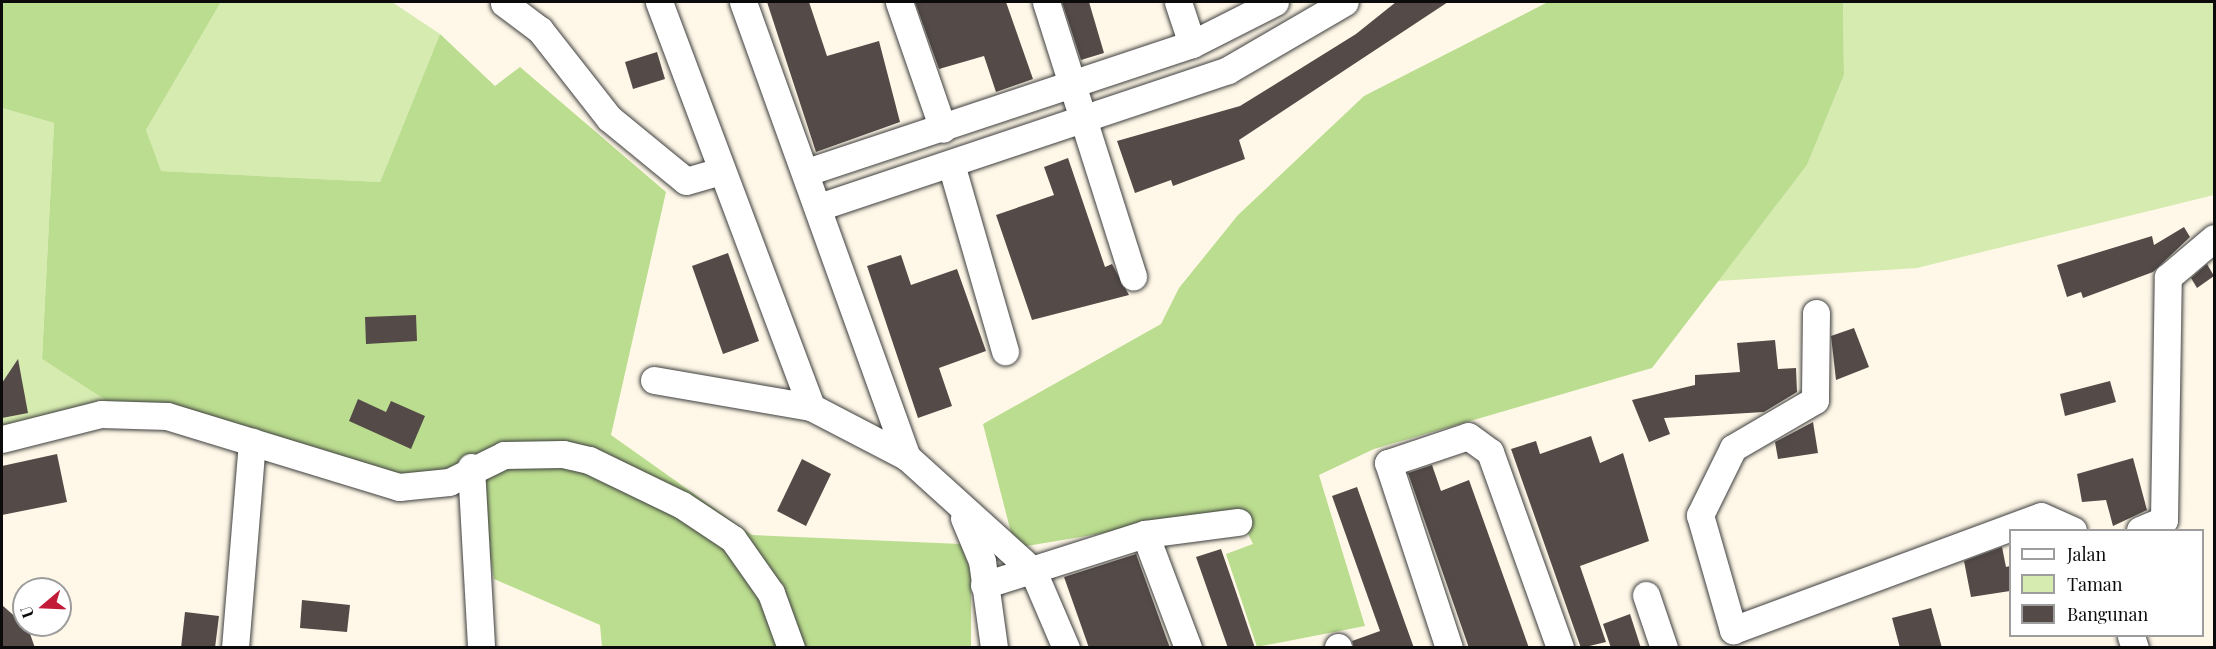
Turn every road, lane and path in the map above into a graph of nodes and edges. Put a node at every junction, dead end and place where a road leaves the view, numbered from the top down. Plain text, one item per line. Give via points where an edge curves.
1 (659, 2) edge
2 (743, 2) edge
3 (899, 2) edge
4 (1046, 2) edge
5 (1178, 2) edge
6 (1275, 2) edge
7 (1345, 2) edge
8 (504, 3) edge
9 (1192, 44) junction
10 (1074, 87) junction
11 (1083, 122) junction
12 (943, 129) junction
13 (951, 164) junction
14 (722, 171) junction
15 (807, 172) junction
16 (819, 207) junction
17 (2214, 238) edge
18 (1133, 277) dead end
19 (1816, 312) dead end
20 (1005, 351) dead end
21 (654, 380) dead end
22 (811, 407) junction
23 (2, 439) edge
24 (252, 442) junction
25 (907, 458) junction
26 (471, 467) junction
27 (959, 507) junction
28 (1238, 522) dead end
29 (2069, 529) edge
30 (2144, 529) edge
31 (1145, 534) junction
32 (1033, 571) junction
33 (984, 585) junction
34 (1646, 595) dead end
35 (235, 648) edge
36 (481, 648) edge
37 (791, 648) edge
38 (994, 648) edge
39 (1066, 648) edge
40 (1188, 648) edge
41 (1449, 648) edge
42 (1560, 648) edge
43 (1664, 648) edge

1 - 14 street
2 - 15 street
3 - 12 street
4 - 10 street
5 - 9 street
6 - 9 street
7 - 11 street via 1228,70
8 - 14 street via 540,30 609,118 686,181
9 - 10 street
10 - 11 street
10 - 12 street
11 - 13 street
11 - 18 street
12 - 15 street
13 - 16 street
13 - 20 street
14 - 22 street
15 - 16 street
16 - 25 street
17 - 30 street via 2168,277 2164,520
19 - 29 street via 1815,400 1733,448 1700,515 1733,630 2041,516
21 - 22 street
22 - 25 street
23 - 24 street via 101,414 133,413 167,416
24 - 26 street via 399,487 449,482
24 - 35 street
25 - 27 street
26 - 36 street
26 - 37 street via 504,455 572,456 715,523 751,558
27 - 32 street
27 - 33 street via 982,561
28 - 31 street
31 - 32 street
31 - 40 street
32 - 33 street
32 - 39 street
33 - 38 street
34 - 43 street
41 - 42 street via 1388,463 1468,436 1490,452

